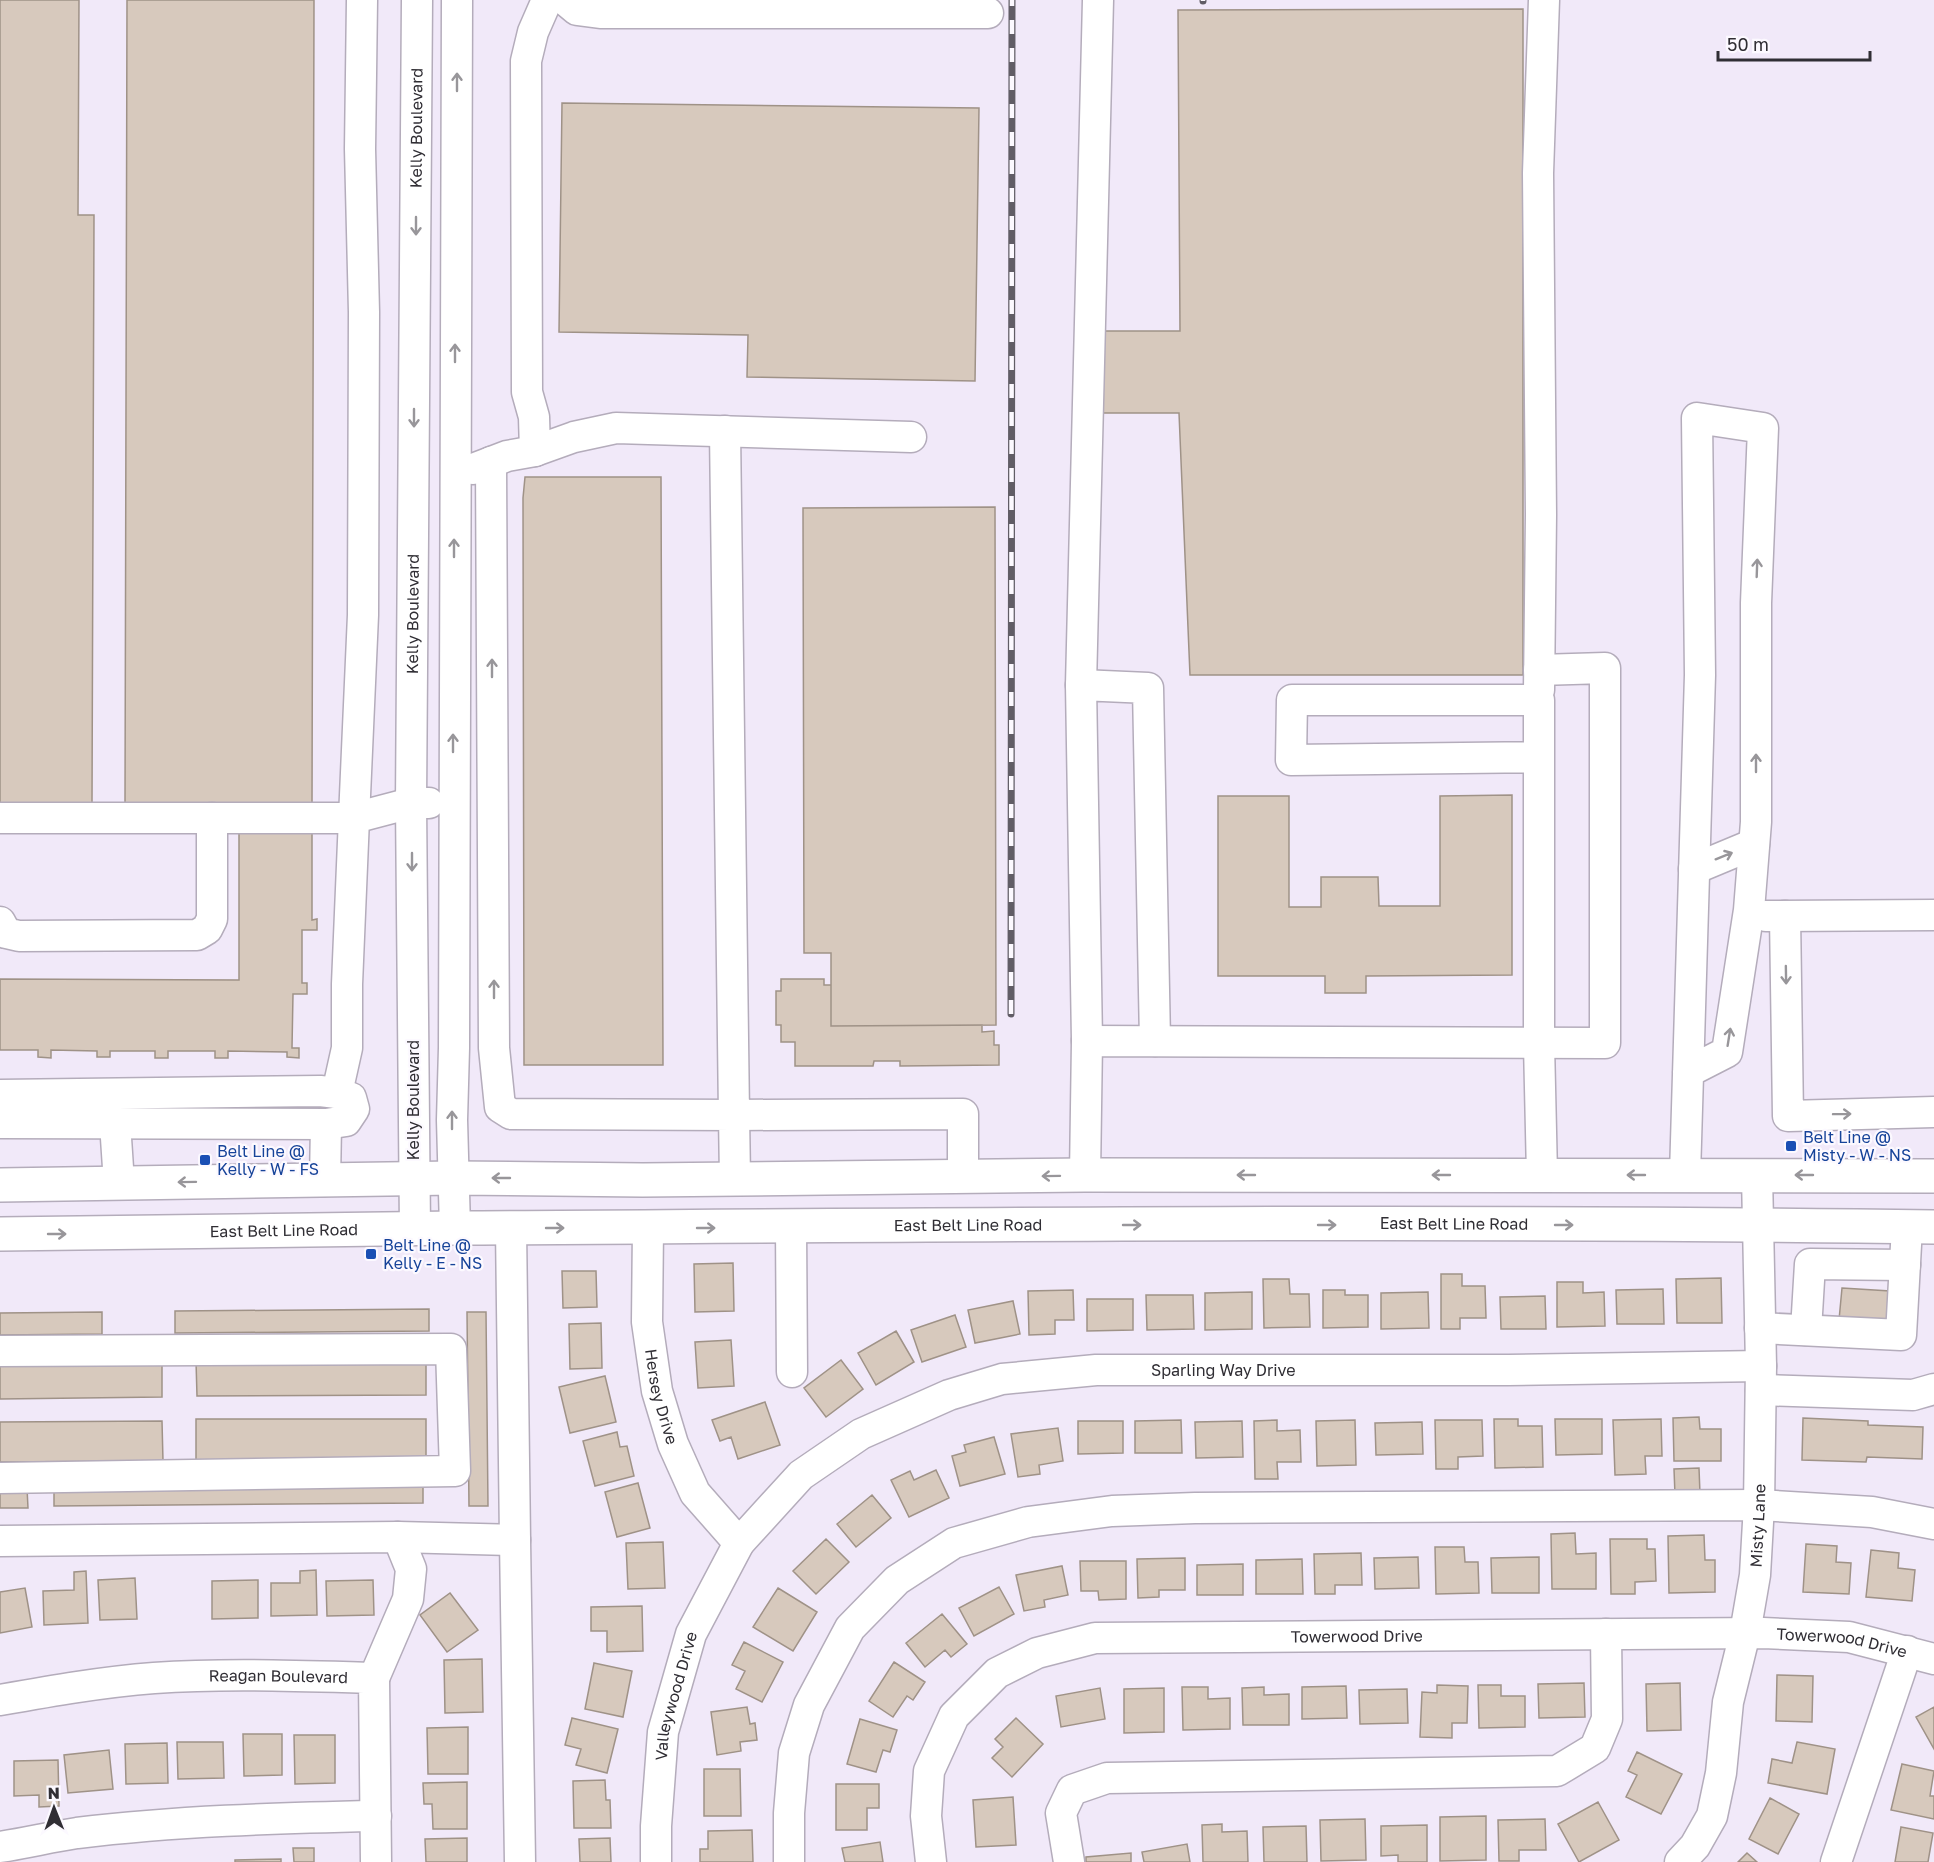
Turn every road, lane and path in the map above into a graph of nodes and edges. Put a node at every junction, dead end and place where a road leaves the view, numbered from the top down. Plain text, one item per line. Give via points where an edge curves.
1 (362, 0) edge
2 (417, 0) edge
3 (457, 0) edge
4 (547, 0) edge
5 (565, 0) edge
6 (1098, 0) edge
7 (1544, 0) edge
8 (988, 13) dead end
9 (725, 431) junction
10 (911, 437) dead end
11 (535, 451) junction
12 (491, 462) junction
13 (414, 482) junction
14 (455, 482) junction
15 (1539, 670) junction
16 (1081, 685) junction
17 (1539, 700) junction
18 (1538, 757) junction
19 (411, 803) junction
20 (453, 812) junction
21 (0, 818) edge
22 (212, 818) junction
23 (354, 818) junction
24 (494, 820) junction
25 (1754, 844) junction
26 (1694, 869) junction
27 (1934, 915) edge
28 (1785, 916) junction
29 (1748, 917) junction
30 (0, 922) edge
31 (1087, 1041) junction
32 (1155, 1041) junction
33 (1539, 1044) junction
34 (454, 1048) junction
35 (494, 1048) junction
36 (1688, 1072) junction
37 (337, 1093) junction
38 (0, 1095) edge
39 (1934, 1112) edge
40 (734, 1115) junction
41 (0, 1123) edge
42 (115, 1123) junction
43 (326, 1124) junction
44 (1085, 1175) junction
45 (1542, 1175) junction
46 (1685, 1175) junction
47 (1757, 1175) junction
48 (963, 1176) junction
49 (1934, 1176) edge
50 (454, 1178) junction
51 (413, 1179) junction
52 (735, 1179) junction
53 (325, 1181) junction
54 (119, 1183) junction
55 (0, 1185) edge
56 (1758, 1224) junction
57 (1085, 1225) junction
58 (1852, 1226) junction
59 (791, 1227) junction
60 (1920, 1227) edge
61 (455, 1228) junction
62 (512, 1228) junction
63 (648, 1228) junction
64 (415, 1229) junction
65 (0, 1234) edge
66 (1850, 1264) junction
67 (1905, 1265) junction
68 (1760, 1328) junction
69 (1806, 1330) junction
70 (0, 1351) edge
71 (792, 1372) dead end
72 (1761, 1378) junction
73 (1934, 1389) edge
74 (0, 1478) edge
75 (1759, 1505) junction
76 (1934, 1524) edge
77 (398, 1537) junction
78 (515, 1540) junction
79 (0, 1541) edge
80 (739, 1543) junction
81 (1745, 1633) junction
82 (1606, 1634) junction
83 (1921, 1655) edge
84 (374, 1678) junction
85 (0, 1700) edge
86 (376, 1816) junction
87 (0, 1847) edge
88 (376, 1862) edge
89 (520, 1862) edge
90 (656, 1862) edge
91 (789, 1862) edge
92 (931, 1862) edge
93 (1069, 1862) edge
94 (1680, 1862) edge
95 (1836, 1862) edge

1 - 23 street via 363,615
2 -> 13 street, Kelly Boulevard
14 -> 3 street
4 - 11 street via 526,61 527,392 534,417
5 - 8 street via 577,10 600,13
6 - 16 street
7 - 15 street via 1538,173
9 - 10 street
9 - 11 street via 616,428
9 - 40 street
11 - 12 street
12 - 14 street via 474,468
24 -> 12 street
13 - 14 street
13 - 19 street, Kelly Boulevard
20 -> 14 street
15 - 17 street
15 - 33 street via 1605,668 1605,1043
16 - 31 street
16 - 32 street via 1148,688
17 - 18 street
17 - 18 street via 1292,700 1291,760
18 - 33 street
19 - 20 street
19 - 23 street
19 -> 51 street, Kelly Boulevard
20 - 24 street
20 - 34 street
21 - 22 street
22 - 23 street
22 - 30 street via 212,919 207,929 197,935 19,936 6,933
23 - 37 street via 347,1048
35 -> 24 street
26 -> 25 street
25 -> 26 street via 1756,603 1763,428 1697,418 1700,675
25 - 29 street
26 - 36 street
27 - 28 street
28 - 29 street
28 -> 39 street via 1788,1116
36 -> 29 street via 1727,1052
31 - 32 street
31 - 44 street
32 - 33 street
33 - 45 street
34 - 35 street
50 -> 34 street
35 - 40 street via 500,1107 511,1114
36 - 46 street
37 - 38 street
37 - 43 street via 351,1098 354,1108 346,1121
40 - 48 street via 963,1114
40 - 52 street
41 - 42 street
42 - 43 street
42 - 54 street
43 - 53 street
45 -> 44 main road
44 -> 48 main road
44 - 57 main road
46 -> 45 main road
46 - 47 main road
49 -> 47 main road
47 - 56 street, Misty Lane
48 - 52 main road
50 - 51 main road
52 -> 50 main road
50 - 61 street
51 - 53 main road
51 - 64 street, Kelly Boulevard
53 -> 54 main road
54 - 55 main road
57 -> 56 main road, East Belt Line Road
56 - 58 main road, East Belt Line Road
56 - 68 street, Misty Lane
57 - 59 main road, East Belt Line Road
58 - 60 main road, East Belt Line Road
58 - 66 street
63 -> 59 main road, East Belt Line Road
59 - 71 street
60 - 67 street
61 - 62 main road, East Belt Line Road
61 - 64 main road, East Belt Line Road
62 -> 63 main road, East Belt Line Road
62 - 78 street
63 - 80 street, Hersey Drive via 647,1322 657,1391 673,1444 695,1493
65 -> 64 main road, East Belt Line Road
66 - 67 street
66 - 69 street via 1810,1264
67 - 69 street via 1901,1335
68 - 69 street
68 - 72 street, Misty Lane
70 - 74 street via 451,1349 456,1471
72 - 73 street, Sparling Way Drive via 1913,1395
72 - 75 street, Misty Lane
72 - 80 street, Sparling Way Drive via 1508,1370 1096,1370 1002,1379 950,1395 861,1434 801,1475
75 - 76 street via 1872,1512
75 - 81 street, Misty Lane via 1755,1575
75 - 91 street via 1112,1511 1028,1522 954,1543 897,1580 850,1628 814,1695 794,1753
77 - 78 street
77 - 79 street
77 - 84 street via 411,1569 408,1599
78 - 89 street
80 - 90 street, Valleywood Drive via 691,1634 663,1732
81 - 82 street, Towerwood Drive
81 - 83 street, Towerwood Drive via 1849,1637
81 - 94 street, Misty Lane via 1728,1702 1712,1816 1695,1846
82 - 92 street, Towerwood Drive via 1095,1638 1037,1653 997,1673 954,1716 929,1772 926,1816
82 - 93 street via 1607,1719 1595,1748 1557,1770 1107,1778 1072,1790 1061,1813
83 - 95 street
84 - 85 street, Reagan Boulevard via 154,1678
84 - 86 street
86 - 87 street via 171,1824
86 - 88 street

